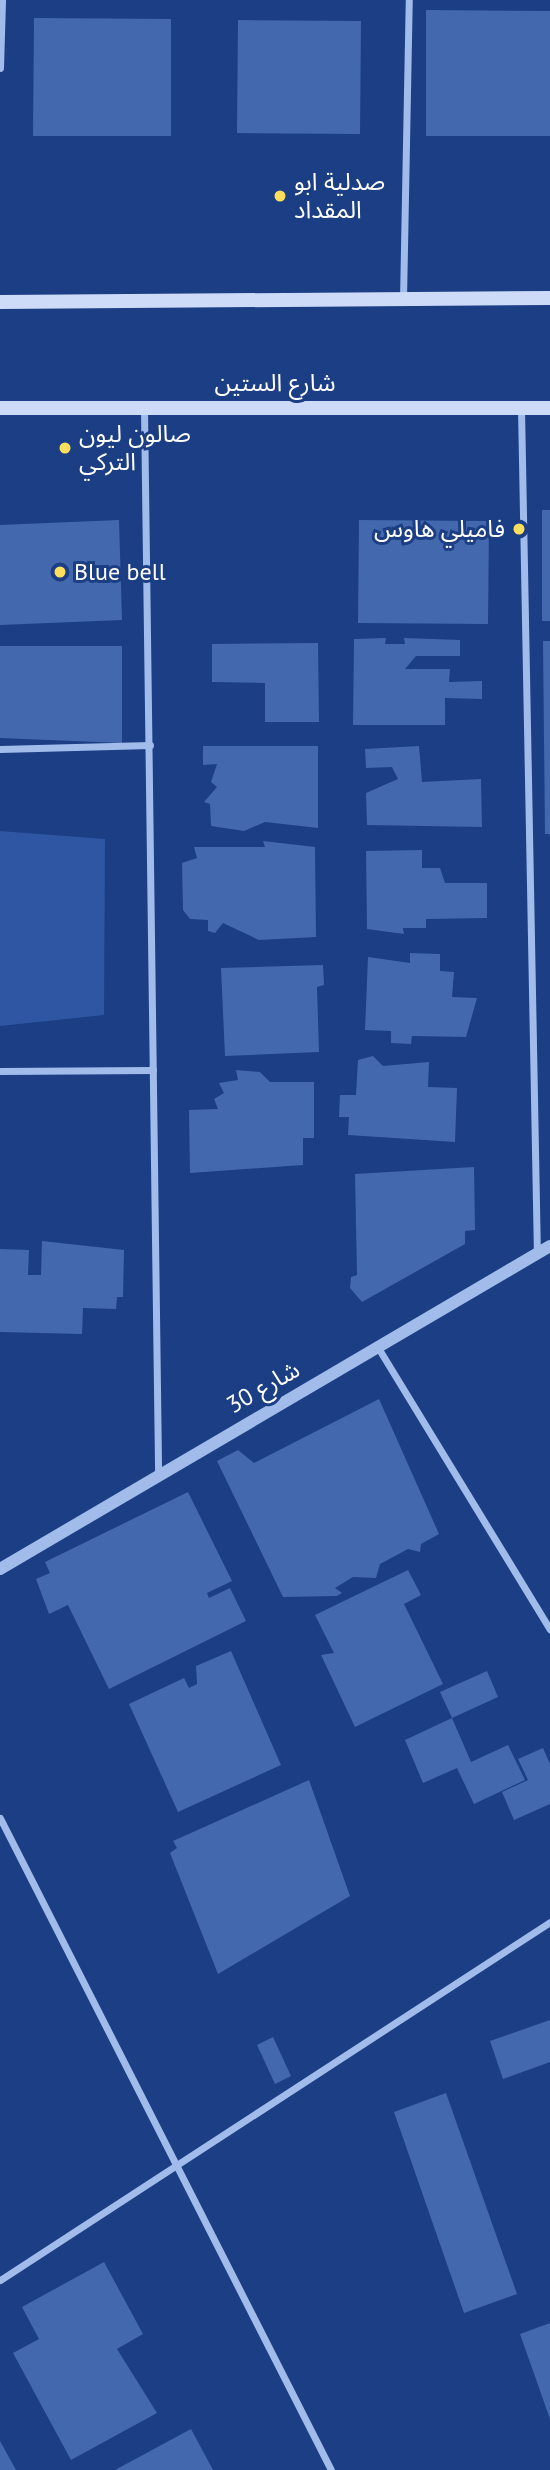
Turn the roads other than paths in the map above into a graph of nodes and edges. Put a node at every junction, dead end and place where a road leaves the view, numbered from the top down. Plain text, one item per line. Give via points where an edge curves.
1 (2, 0) edge
2 (409, 0) edge
3 (0, 68) edge
4 (550, 298) edge
5 (403, 301) junction
6 (0, 302) edge
7 (144, 404) junction
8 (0, 408) edge
9 (521, 408) junction
10 (550, 408) edge
11 (150, 745) junction
12 (0, 749) edge
13 (153, 1070) junction
14 (0, 1071) edge
15 (550, 1246) edge
16 (537, 1254) junction
17 (377, 1345) junction
18 (158, 1471) junction
19 (0, 1569) edge
20 (550, 1629) edge
21 (0, 1818) edge
22 (550, 1922) edge
23 (180, 2162) junction
24 (0, 2280) edge
25 (331, 2470) edge

1 - 3 street
2 - 5 street
4 - 5 main road
5 - 6 main road
7 - 8 main road, شارع الستين
7 - 9 main road, شارع الستين
7 - 11 street
9 - 10 main road, شارع الستين
9 - 16 street
11 - 12 street
11 - 13 street
13 - 14 street
13 - 18 street
15 - 16 street, شارع 30
16 - 17 street, شارع 30
17 - 18 street, شارع 30
17 - 20 street
18 - 19 street, شارع 30
21 - 23 street
22 - 23 street
23 - 24 street
23 - 25 street

